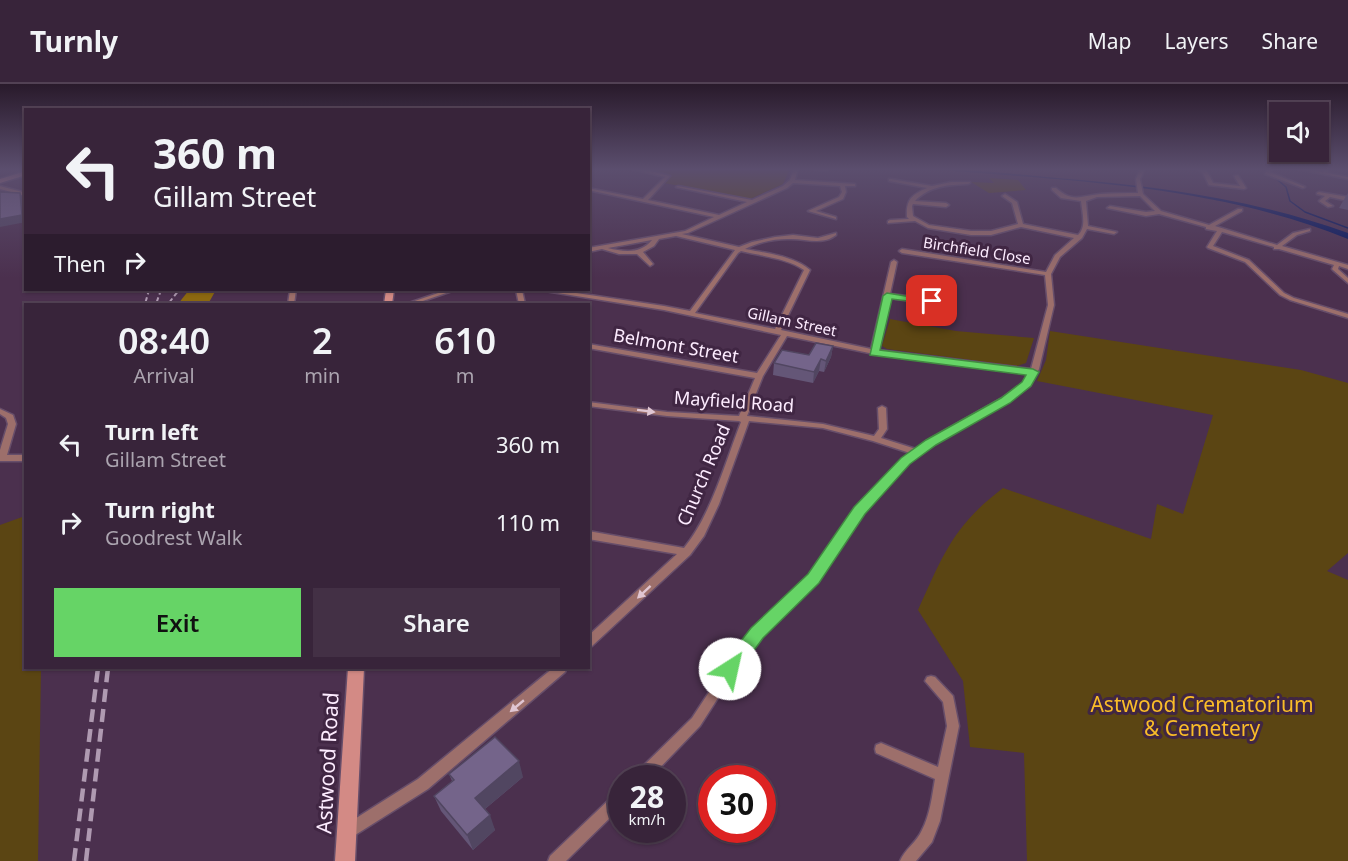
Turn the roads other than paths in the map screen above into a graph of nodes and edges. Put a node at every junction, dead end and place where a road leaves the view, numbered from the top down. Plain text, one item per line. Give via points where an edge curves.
1 (669, 205) edge
2 (745, 205) edge
3 (821, 205) edge
4 (910, 205) edge
5 (1015, 205) edge
6 (1083, 205) edge
7 (1153, 205) edge
8 (1110, 208) dead end
9 (1240, 210) dead end
10 (1159, 212) junction
11 (809, 214) dead end
12 (816, 214) junction
13 (717, 216) junction
14 (834, 218) dead end
15 (914, 220) junction
16 (890, 222) dead end
17 (1021, 225) junction
18 (1085, 227) junction
19 (1209, 228) junction
20 (1308, 230) dead end
21 (1220, 231) junction
22 (1114, 232) dead end
23 (834, 234) dead end
24 (987, 234) junction
25 (678, 235) junction
26 (1080, 237) junction
27 (656, 239) junction
28 (992, 240) dead end
29 (602, 248) junction
30 (1276, 248) junction
31 (590, 250) edge
32 (738, 250) junction
33 (639, 252) junction
34 (902, 252) dead end
35 (894, 262) dead end
36 (650, 264) dead end
37 (1337, 265) junction
38 (1348, 267) edge
39 (1048, 274) junction
40 (1348, 281) edge
41 (449, 291) edge
42 (553, 291) edge
43 (945, 291) dead end
44 (887, 296) junction
45 (932, 301) junction
46 (412, 303) edge
47 (929, 310) dead end
48 (691, 314) junction
49 (1348, 316) edge
50 (781, 333) junction
51 (590, 346) edge
52 (874, 352) junction
53 (1033, 372) junction
54 (759, 376) junction
55 (590, 404) edge
56 (882, 408) dead end
57 (0, 411) edge
58 (742, 419) junction
59 (876, 439) junction
60 (915, 452) junction
61 (1, 458) edge
62 (24, 458) edge
63 (590, 536) edge
64 (686, 552) junction
65 (590, 641) edge
66 (356, 669) edge
67 (560, 669) edge
68 (931, 681) dead end
69 (881, 748) dead end
70 (654, 765) edge
71 (943, 776) junction
72 (608, 810) edge
73 (346, 833) junction
74 (345, 861) edge
75 (555, 861) edge
76 (907, 861) edge

1 - 13 street
2 - 13 street
3 - 12 street via 813,208
4 - 15 street
5 - 17 street
6 - 18 street
7 - 10 street
8 - 10 street via 1146,214
9 - 19 street
10 - 19 street
11 - 12 street
12 - 14 street
13 - 25 street
15 - 16 street
15 - 24 street
17 - 24 street
17 - 26 street
18 - 22 street
18 - 26 street
19 - 21 street
20 - 30 street
21 - 30 street
21 - 49 street via 1210,247 1247,261 1282,294
23 - 32 street via 825,239 777,238
24 - 28 street
25 - 27 street
25 - 32 street
26 - 39 street via 1057,256
27 - 29 street
27 - 33 street via 652,246
29 - 31 street
29 - 33 street
30 - 37 street
32 - 48 street
32 - 50 street via 794,261 807,270
33 - 36 street
34 - 39 street, Birchfield Close
35 - 44 street
37 - 38 street
37 - 40 street via 1335,269
39 - 53 street via 1051,305
41 - 46 street
42 - 48 street, Gillam Street
43 - 45 street
44 - 45 street
44 - 52 street
45 - 47 street
48 - 50 street, Gillam Street
50 - 52 street, Gillam Street
50 - 54 street
51 - 54 street, Belmont Street
52 - 53 street, Gillam Street
53 - 60 street via 1021,390
54 - 58 street
55 -> 58 street, Mayfield Road
56 - 59 street via 883,429
57 - 61 street via 10,417 12,424
58 - 59 street, Mayfield Road via 823,426
58 - 64 street, Church Road via 746,423 714,504 699,536
59 - 60 street, Mayfield Road
60 - 70 street via 860,511 813,579 744,648 691,728
61 - 62 street
63 - 64 street
64 -> 65 street, Church Road
66 - 73 main road, Astwood Road
67 -> 73 street via 423,784
68 - 71 street via 944,693 952,711 953,726
69 - 71 street
71 - 76 street via 927,837
72 - 75 street
73 - 74 main road, Astwood Road

